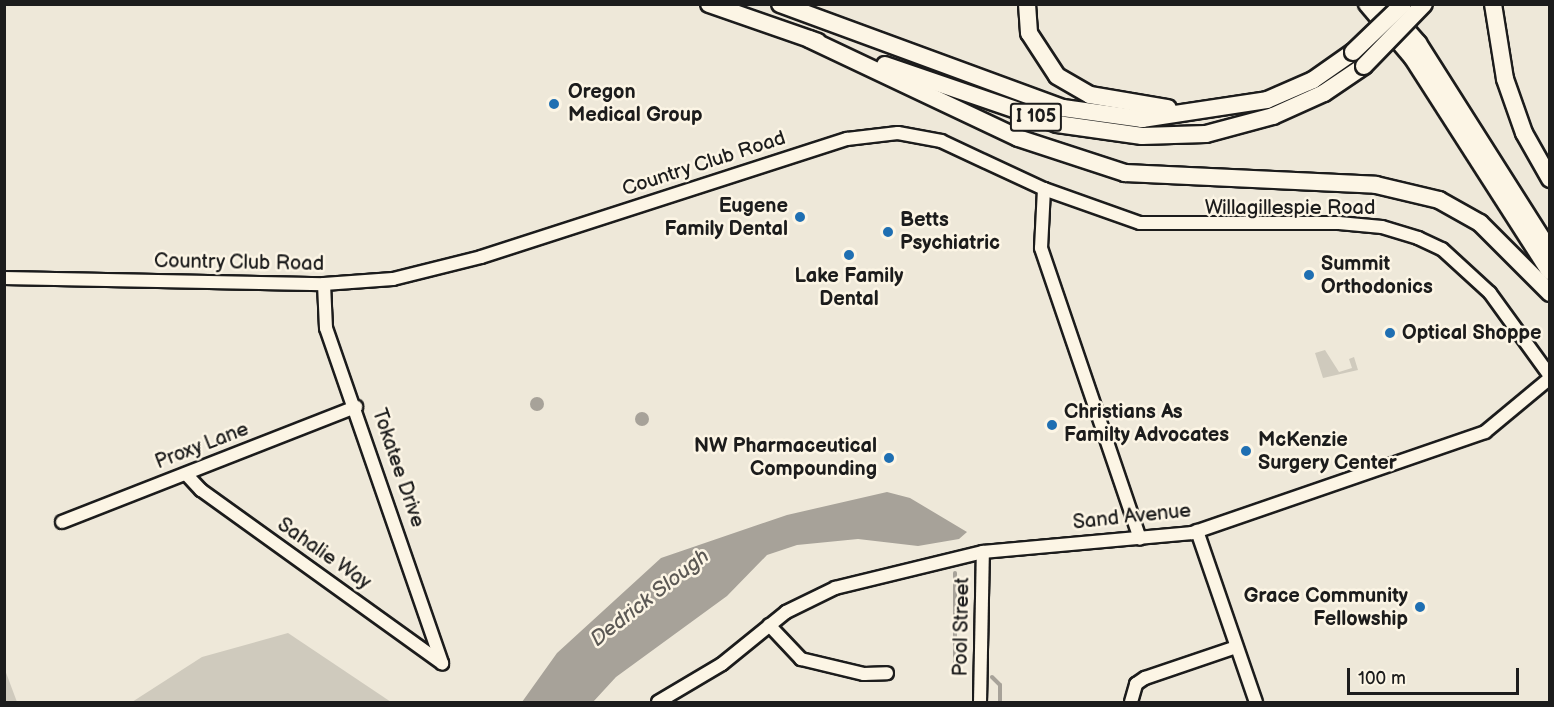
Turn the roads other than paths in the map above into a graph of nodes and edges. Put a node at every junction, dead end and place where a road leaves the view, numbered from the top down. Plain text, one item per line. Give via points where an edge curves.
1 (709, 4) edge
2 (780, 4) edge
3 (1027, 4) edge
4 (1367, 4) edge
5 (1384, 4) edge
6 (1403, 4) edge
7 (1424, 4) edge
8 (1493, 4) edge
9 (809, 39) junction
10 (1208, 112) junction
11 (1550, 179) edge
12 (1044, 189) junction
13 (1550, 251) edge
14 (1550, 272) edge
15 (4, 278) edge
16 (324, 284) junction
17 (1550, 293) edge
18 (1550, 377) edge
19 (356, 407) junction
20 (186, 474) junction
21 (62, 522) dead end
22 (1197, 531) junction
23 (1140, 538) junction
24 (983, 552) junction
25 (769, 625) junction
26 (1236, 647) junction
27 (442, 663) joint
28 (887, 673) dead end
29 (658, 702) edge
30 (980, 702) edge
31 (1131, 702) edge
32 (1256, 702) edge

1 - 9 highway, I 105
2 - 10 highway, I 105 via 1063,108 1142,119
3 - 10 highway via 1029,33 1041,59 1074,87 1138,107
4 - 14 highway via 1412,57
5 - 13 highway via 1418,44
6 - 10 highway, I 105, bridge via 1353,52 1313,80 1267,100
7 - 9 highway, I 105, bridge via 1364,66 1324,93 1273,116 1206,134 1142,136 1057,124
8 - 11 highway via 1505,79 1524,133
9 - 17 highway via 1018,138 1125,172 1376,186 1439,200 1480,223
12 - 16 street, Country Club Road via 941,141 871,133 442,269
12 - 18 street, Willagillespie Road via 1140,223 1339,223 1382,227 1418,238 1442,249 1490,292
12 - 23 street via 1041,248
15 - 16 street, Country Club Road
16 - 19 street, Tokatee Drive via 326,328
18 - 22 street, Sand Avenue via 1485,432
19 - 20 street, Proxy Lane
19 - 27 street, Tokatee Drive
20 - 21 street, Proxy Lane
20 - 27 street, Sahalie Way via 201,490
22 - 23 street, Sand Avenue
22 - 26 street
23 - 24 street, Sand Avenue
24 - 25 street, Sand Avenue via 836,588
24 - 30 street, Pool Street
25 - 28 street via 801,659 864,674
25 - 29 street, Sand Avenue via 722,664
26 - 31 street via 1145,678 1136,684
26 - 32 street

